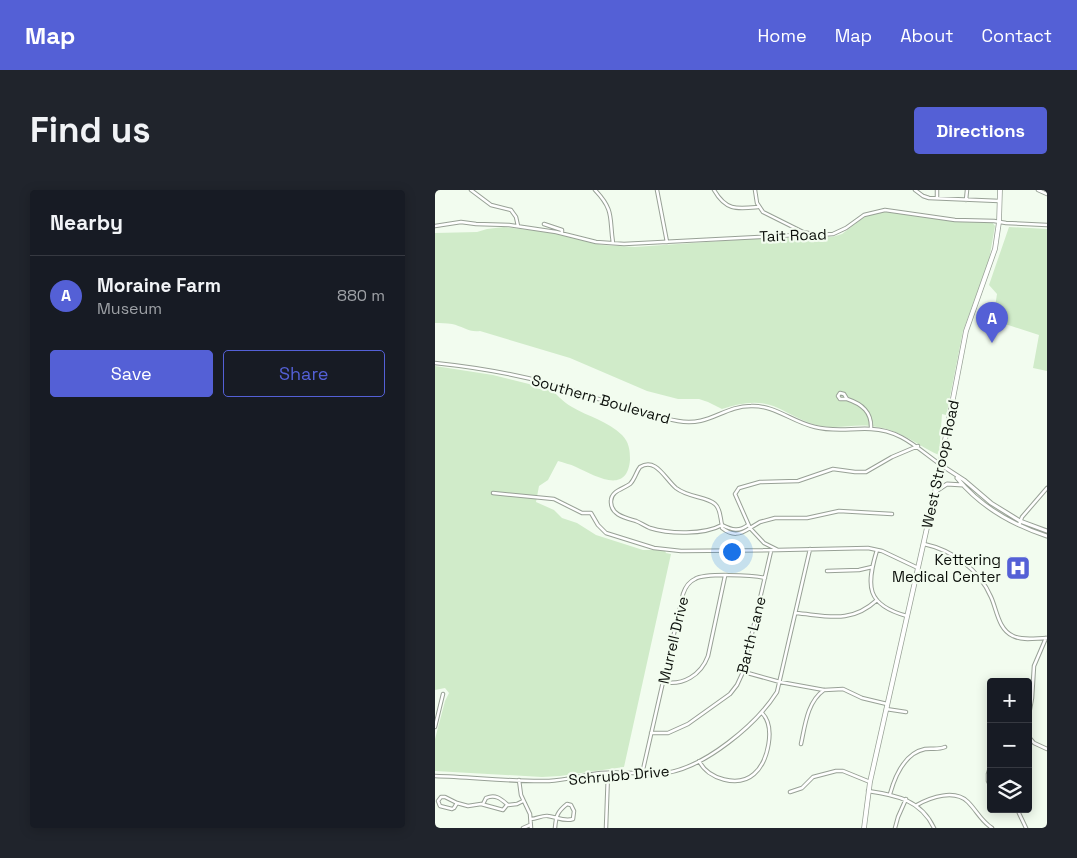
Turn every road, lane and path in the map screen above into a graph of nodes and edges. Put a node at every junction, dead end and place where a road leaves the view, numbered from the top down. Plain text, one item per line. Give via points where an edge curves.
1 (471, 190) edge
2 (595, 190) edge
3 (657, 190) edge
4 (714, 190) edge
5 (755, 190) edge
6 (915, 190) edge
7 (937, 190) edge
8 (967, 190) edge
9 (1000, 190) edge
10 (1038, 190) edge
11 (1047, 194) edge
12 (937, 198) junction
13 (966, 200) junction
14 (999, 201) junction
15 (758, 207) junction
16 (999, 222) junction
17 (544, 224) dead end
18 (1047, 225) edge
19 (435, 226) edge
20 (518, 226) junction
21 (803, 232) junction
22 (563, 233) junction
23 (667, 242) junction
24 (613, 244) junction
25 (435, 363) edge
26 (847, 399) dead end
27 (871, 429) junction
28 (918, 446) junction
29 (941, 465) junction
30 (955, 476) junction
31 (963, 485) junction
32 (1047, 488) edge
33 (935, 492) junction
34 (493, 493) dead end
35 (892, 514) dead end
36 (1019, 523) junction
37 (722, 526) junction
38 (748, 528) junction
39 (728, 530) junction
40 (738, 530) junction
41 (1047, 531) edge
42 (737, 534) junction
43 (1047, 536) edge
44 (923, 544) junction
45 (810, 549) junction
46 (778, 550) junction
47 (877, 550) junction
48 (771, 551) junction
49 (872, 567) junction
50 (918, 568) junction
51 (827, 571) dead end
52 (725, 576) junction
53 (765, 578) junction
54 (877, 600) junction
55 (796, 613) junction
56 (907, 616) junction
57 (1047, 638) edge
58 (743, 672) junction
59 (663, 682) junction
60 (780, 682) junction
61 (824, 690) junction
62 (443, 694) dead end
63 (1032, 698) edge
64 (887, 707) junction
65 (906, 712) dead end
66 (762, 713) junction
67 (436, 717) edge
68 (435, 727) edge
69 (651, 733) junction
70 (1032, 742) edge
71 (801, 744) dead end
72 (945, 747) dead end
73 (1047, 749) edge
74 (699, 761) junction
75 (608, 773) junction
76 (642, 774) junction
77 (435, 776) edge
78 (519, 780) junction
79 (870, 782) junction
80 (868, 791) junction
81 (790, 792) dead end
82 (890, 794) junction
83 (906, 799) junction
84 (523, 801) junction
85 (457, 803) junction
86 (483, 804) junction
87 (507, 805) junction
88 (917, 806) junction
89 (1019, 813) edge
90 (556, 818) junction
91 (531, 819) junction
92 (530, 827) edge
93 (523, 828) edge
94 (555, 828) edge
95 (606, 828) edge
96 (864, 828) edge
97 (895, 828) edge
98 (934, 828) edge
99 (992, 828) edge
100 (1026, 828) edge

1 - 20 street via 491,205 511,210
2 - 24 street via 605,200 610,212
3 - 23 street
4 - 15 street via 731,207
5 - 15 street
6 - 12 street via 926,197
7 - 12 street
8 - 13 street
9 - 14 main road, West Stroop Road
10 - 11 street
12 - 13 street
13 - 14 street
14 - 16 main road, West Stroop Road
15 - 21 street via 765,214
16 - 18 street, Tait Road
16 - 21 street, Tait Road via 938,219 885,210 864,214 833,234
16 - 29 main road, West Stroop Road via 993,257 966,331
17 - 22 street, Tait Road via 559,228
19 - 20 street, Tait Road via 463,222
20 - 22 street, Tait Road
21 - 23 street, Tait Road
22 - 24 street, Tait Road
23 - 24 street, Tait Road
25 - 27 street, Southern Boulevard via 545,382 679,422 702,422 733,409 755,406 774,409 803,424 824,429
26 - 27 street via 868,413
27 - 28 street, Southern Boulevard via 897,434
28 - 29 street, Southern Boulevard
28 - 38 street via 866,472 833,469 802,481 760,482 738,489 735,494
29 - 30 street, Southern Boulevard
29 - 33 main road, West Stroop Road
30 - 31 street, Southern Boulevard
30 - 36 street, Southern Boulevard
31 - 33 street via 947,484
31 - 36 street, Southern Boulevard via 989,507
32 - 36 street
33 - 44 main road, West Stroop Road
34 - 48 street via 554,499 582,513 591,513 606,533 654,548 681,552
35 - 38 street via 839,511 807,518 775,518
36 - 41 street, Southern Boulevard
36 - 43 street, Southern Boulevard
37 - 37 street via 698,531 653,528 618,515 611,506 611,498 632,482 639,467 652,465 680,491 715,504 720,510
37 - 39 street
38 - 40 street
38 - 42 street
38 - 46 street via 764,543
39 - 40 street
39 - 42 street
40 - 42 street
44 - 50 main road, West Stroop Road
44 - 57 street via 949,552 970,568 985,584 1002,627 1010,634 1021,638
45 - 46 street
45 - 47 street
45 - 55 street, Schrubb Drive
46 - 48 street
47 - 49 street
47 - 50 street
48 - 53 street, Barth Lane
49 - 51 street
49 - 54 street via 870,588
50 - 56 main road, West Stroop Road
52 - 53 street, Murrell Drive
52 - 59 street via 705,662 691,678 677,683
52 - 59 street, Murrell Drive via 699,577 685,590
53 - 58 street, Barth Lane
54 - 55 street via 851,616
54 - 56 street
55 - 60 street, Schrubb Drive
56 - 64 main road, West Stroop Road
57 - 63 street via 1034,666
58 - 60 street
58 - 69 street, Barth Lane via 730,694 688,724 667,733
59 - 69 street, Murrell Drive
60 - 61 street
60 - 66 street, Schrubb Drive
61 - 64 street via 843,689
61 - 71 street via 810,708
62 - 67 street
64 - 65 street
64 - 79 main road, West Stroop Road
66 - 74 street, Schrubb Drive
66 - 74 street via 768,722 769,734 764,758 754,774 737,780 718,778 705,770
67 - 68 street
69 - 76 street, Murrell Drive
70 - 73 street
72 - 82 street via 921,751 907,759 894,780
74 - 76 street, Schrubb Drive via 673,771
75 - 76 street, Schrubb Drive
75 - 78 street, Schrubb Drive via 555,780
75 - 95 street
77 - 78 street, Schrubb Drive
78 - 84 street
79 - 80 main road, West Stroop Road
79 - 81 street via 836,771 813,777 802,788
80 - 82 street
80 - 96 main road, West Stroop Road
82 - 83 street
83 - 88 street
83 - 97 street
84 - 87 street
84 - 91 street
85 - 85 street via 443,796 438,801 441,806 451,809
85 - 86 street
86 - 87 street via 503,810
86 - 87 street via 486,798 494,796
88 - 98 street
88 - 99 street via 941,796 962,798
89 - 100 street
90 - 90 street via 557,812 567,804 572,806 572,820
90 - 91 street via 545,815
90 - 94 street
91 - 92 street
92 - 93 street

